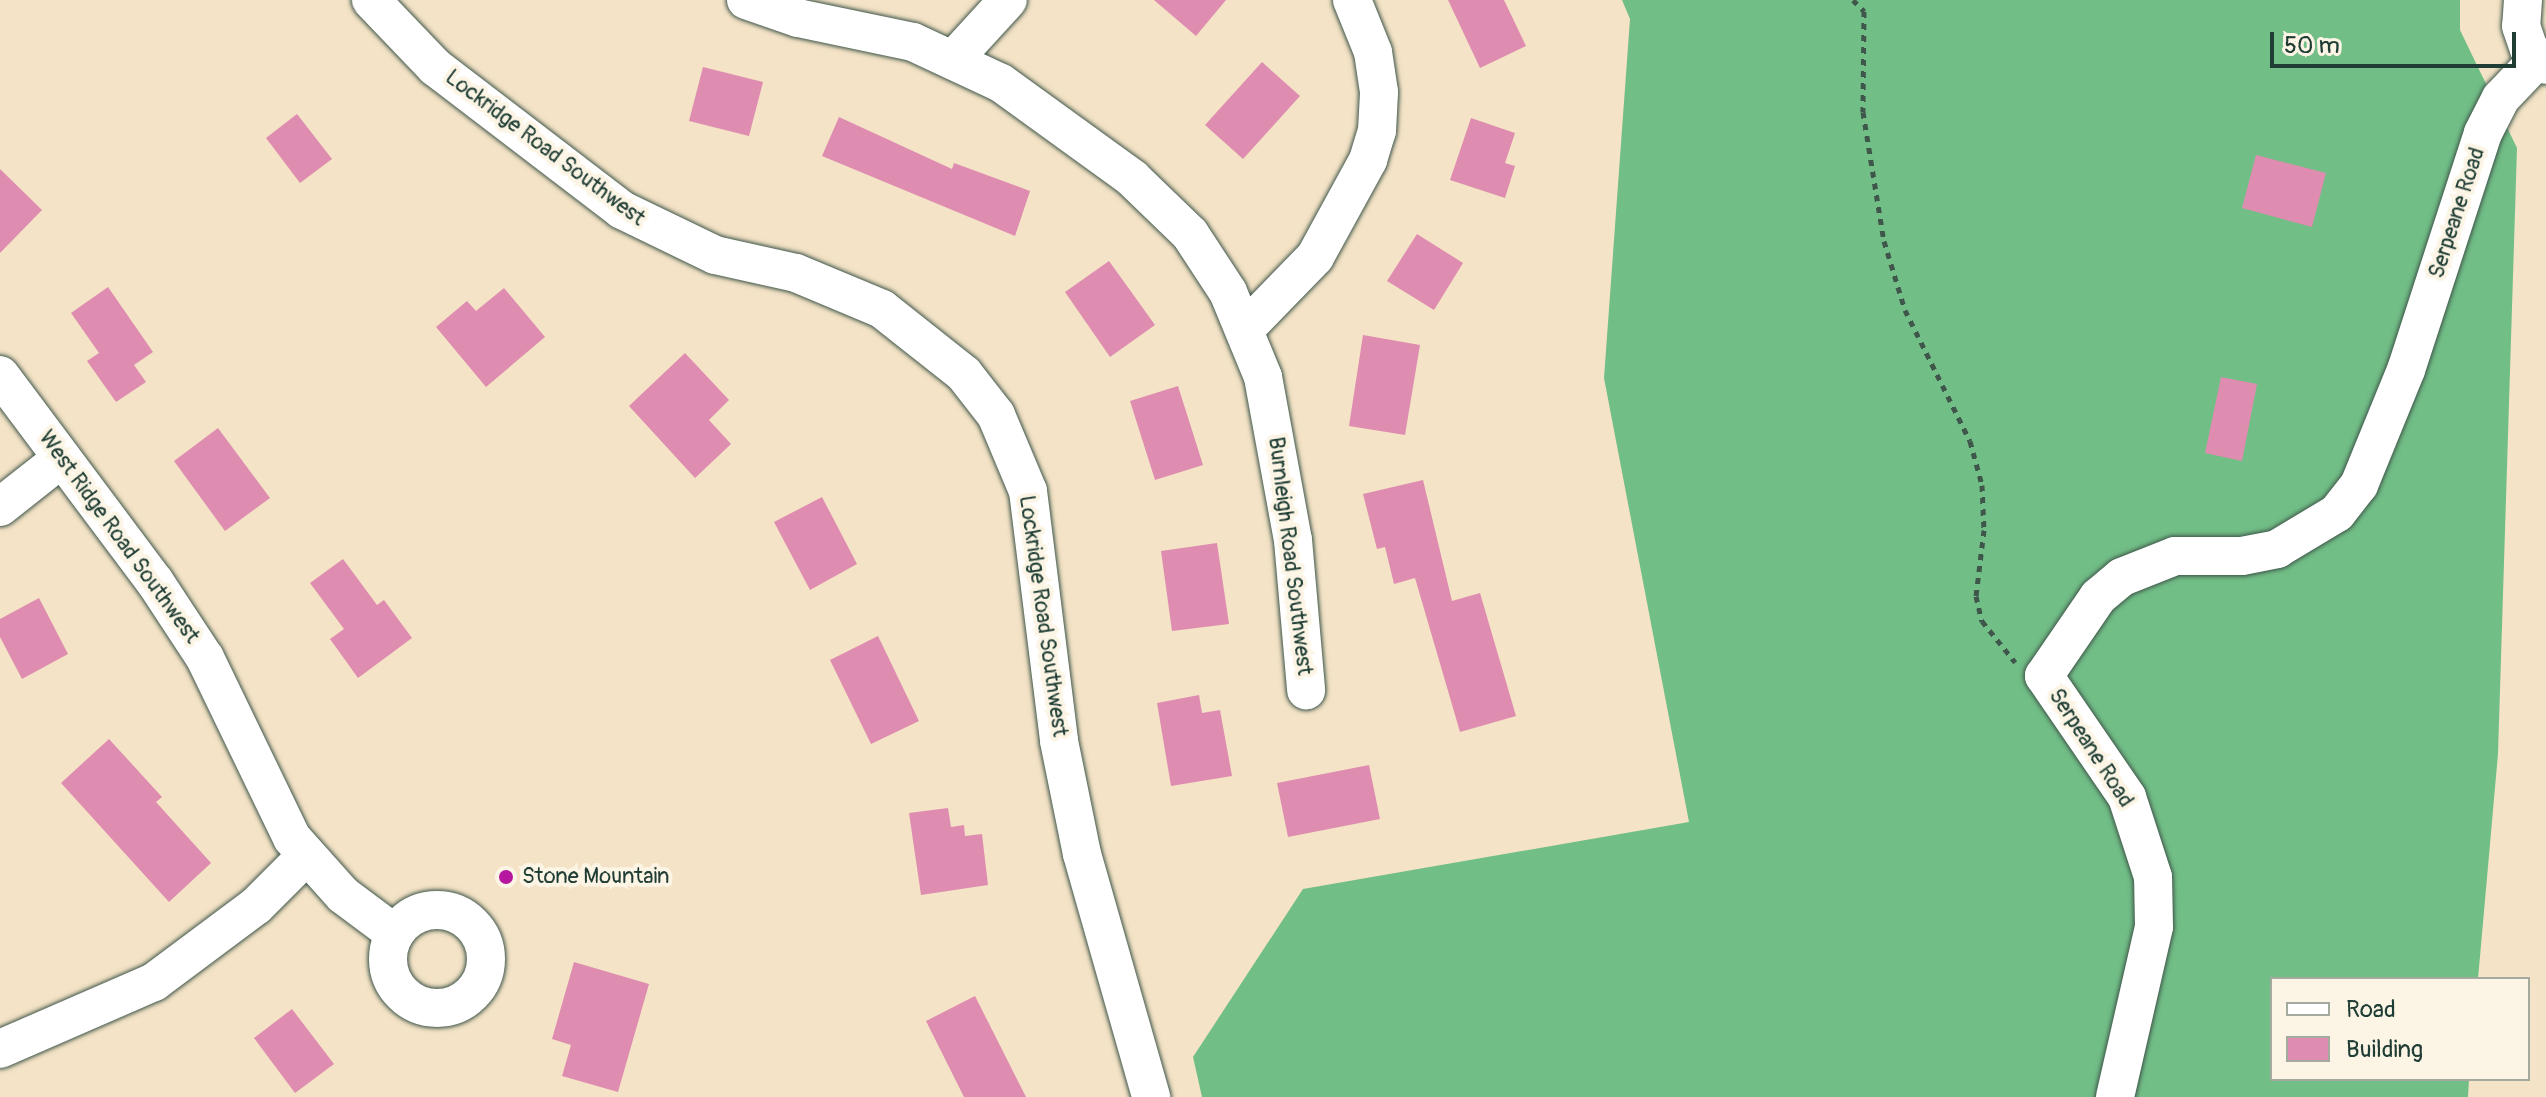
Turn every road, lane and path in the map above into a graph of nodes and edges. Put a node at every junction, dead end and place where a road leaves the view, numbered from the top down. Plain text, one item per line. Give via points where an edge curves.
1 (371, 0) edge
2 (746, 0) edge
3 (1008, 0) edge
4 (1352, 0) edge
5 (1853, 0) edge
6 (2523, 0) edge
7 (953, 60) junction
8 (2542, 62) edge
9 (1246, 328) junction
10 (0, 375) edge
11 (62, 458) junction
12 (0, 507) edge
13 (2044, 676) junction
14 (1306, 690) dead end
15 (306, 856) junction
16 (394, 933) dead end
17 (0, 1049) edge
18 (1151, 1097) edge
19 (2115, 1097) edge

1 - 18 street, Lockridge Road Southwest via 435,67 622,210 715,255 796,273 882,309 964,374 996,415 1028,491 1059,741 1082,854
2 - 7 street, Burnleigh Road Southwest via 798,18 913,42
3 - 7 street
4 - 9 street via 1373,52 1379,92 1377,131 1368,160 1315,257
5 - 13 path via 1864,11 1863,112 1884,241 1905,310 1970,441 1982,485 1984,530 1976,596 1982,621 2015,662
6 - 8 street via 2521,26
7 - 9 street, Burnleigh Road Southwest via 1001,83 1132,178 1190,234
8 - 13 street, Serpeane Road via 2501,98 2483,133 2406,370 2359,485 2337,513 2277,549 2242,556 2175,556 2122,577 2098,597
9 - 14 street, Burnleigh Road Southwest via 1275,433 1293,540
10 - 11 street, West Ridge Road Southwest
11 - 12 street
11 - 15 street, West Ridge Road Southwest via 205,658 260,780
13 - 19 street, Serpeane Road via 2127,797 2153,877 2151,941
15 - 16 street, West Ridge Road Southwest via 343,895
15 - 17 street via 256,906 154,982

